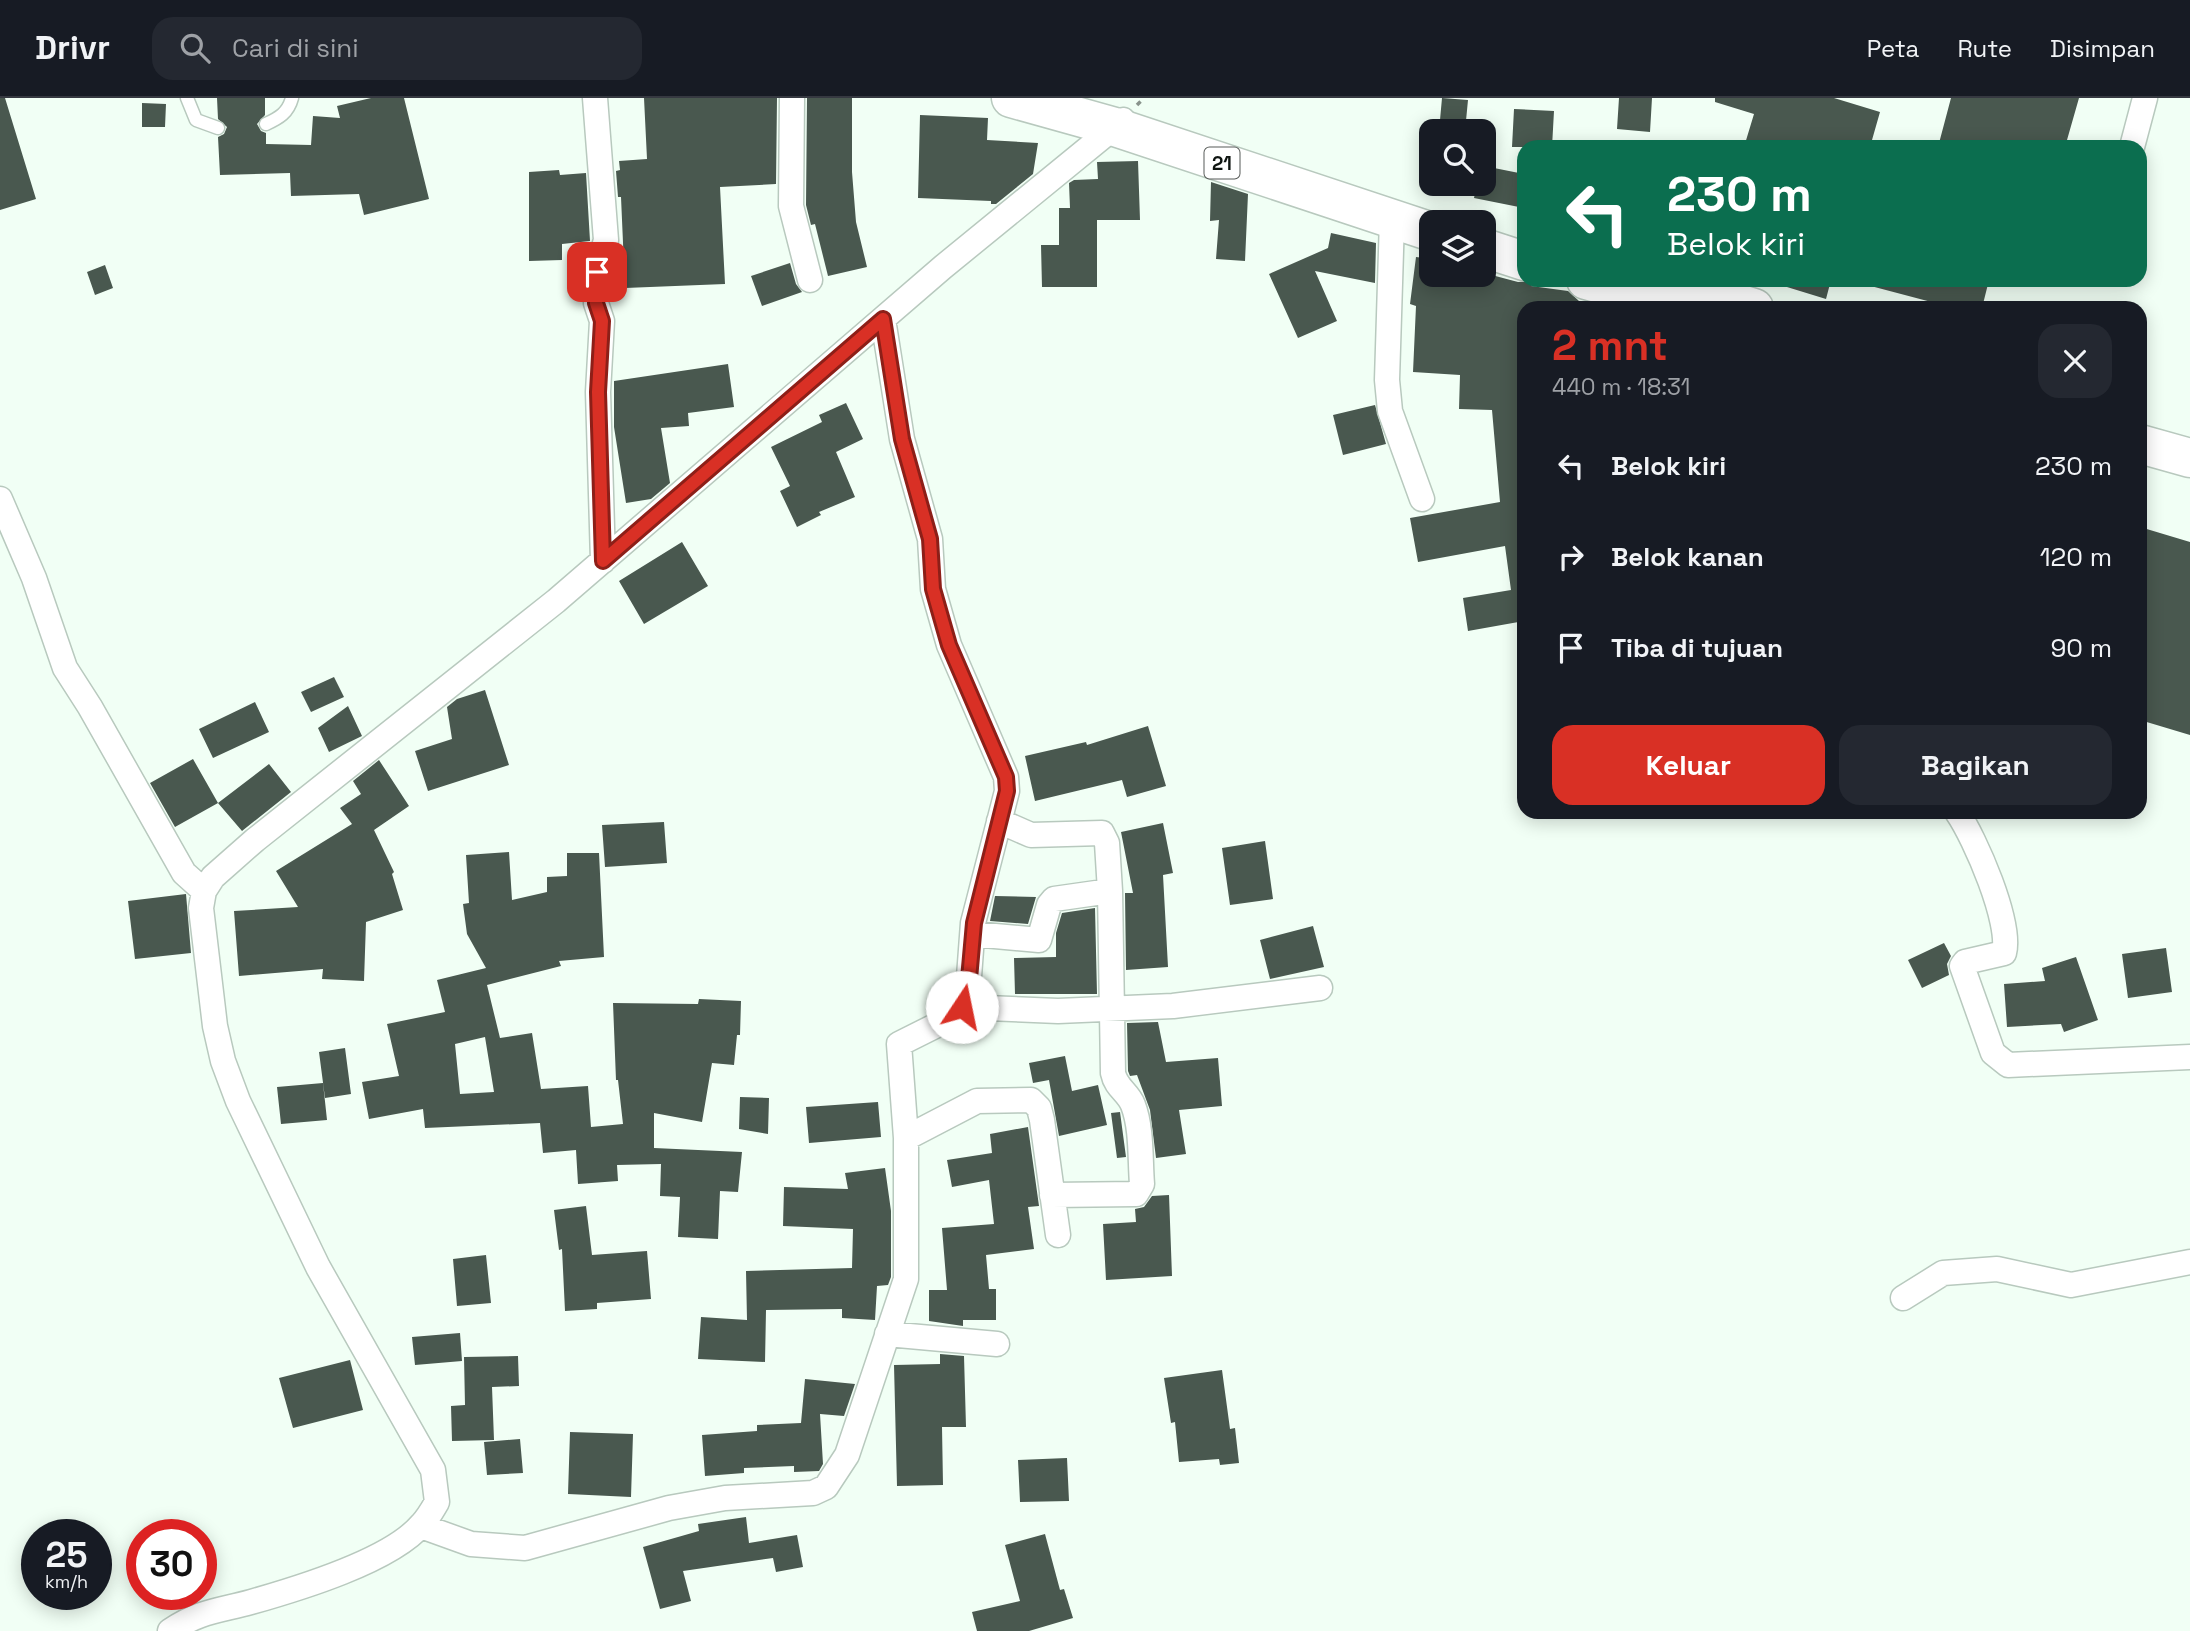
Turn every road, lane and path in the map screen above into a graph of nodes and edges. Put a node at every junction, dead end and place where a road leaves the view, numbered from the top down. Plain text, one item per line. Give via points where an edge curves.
1 (187, 98) edge
2 (292, 98) edge
3 (595, 98) edge
4 (792, 98) edge
5 (1011, 98) edge
6 (1066, 98) edge
7 (2145, 98) edge
8 (1120, 122) junction
9 (266, 124) dead end
10 (218, 128) dead end
11 (2134, 140) edge
12 (1419, 212) edge
13 (1392, 219) junction
14 (1419, 228) edge
15 (1496, 234) edge
16 (1517, 240) edge
17 (1496, 252) edge
18 (1517, 259) edge
19 (810, 280) dead end
20 (1611, 287) edge
21 (1687, 287) edge
22 (1661, 301) edge
23 (1732, 301) edge
24 (883, 319) junction
25 (2147, 431) edge
26 (2190, 443) edge
27 (2147, 446) edge
28 (2190, 458) edge
29 (0, 499) edge
30 (1422, 499) dead end
31 (603, 561) junction
32 (1961, 819) edge
33 (999, 821) junction
34 (204, 891) junction
35 (1110, 891) junction
36 (972, 934) junction
37 (1320, 988) dead end
38 (962, 1007) junction
39 (1112, 1008) junction
40 (2190, 1057) edge
41 (906, 1138) junction
42 (1052, 1195) junction
43 (1058, 1235) dead end
44 (2190, 1262) edge
45 (1903, 1298) dead end
46 (887, 1334) junction
47 (997, 1344) dead end
48 (421, 1526) junction
49 (170, 1631) edge

1 - 10 lane via 197,120
2 - 9 lane via 280,118
3 - 31 street via 606,240 597,272 596,303 602,321 598,392
4 - 19 street via 791,206
5 - 8 highway, 21
6 - 8 highway, 21
7 - 11 street
8 - 12 highway, 21
8 - 13 highway, 21
8 - 24 street
13 - 14 highway, 21
13 - 30 street via 1390,411
15 - 16 highway
17 - 18 highway
20 - 22 highway
21 - 23 highway
24 - 31 street
24 - 33 street via 902,439 930,539 933,589 949,645 1006,777
25 - 26 highway
27 - 28 highway
29 - 34 street via 73,684 184,873
31 - 34 street via 255,840 213,877
32 - 40 street via 1980,850 2004,935 2004,953 1962,966 1999,1060 2008,1065
33 - 35 street via 1031,835 1102,833 1107,843
33 - 36 street
34 - 48 street via 203,944 223,1061 318,1267 433,1470 438,1502
35 - 36 street via 1054,899 1039,940
35 - 39 street
36 - 38 street via 968,990
37 - 39 street via 1174,1006
38 - 39 street
38 - 41 street via 899,1044
39 - 42 street via 1112,1073 1135,1107 1142,1189 1136,1194
41 - 42 street via 977,1101 1031,1100 1042,1120
41 - 46 street via 906,1279
42 - 43 street
44 - 45 street via 2071,1285 1997,1269 1943,1273
46 - 47 street
46 - 48 street via 847,1455 826,1487 813,1493 669,1508 525,1548 471,1545
48 - 49 street via 372,1558 276,1594 194,1615

